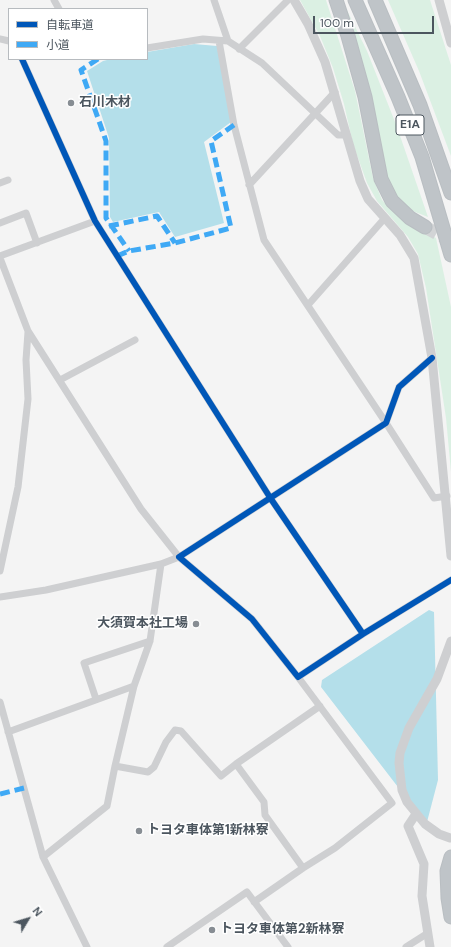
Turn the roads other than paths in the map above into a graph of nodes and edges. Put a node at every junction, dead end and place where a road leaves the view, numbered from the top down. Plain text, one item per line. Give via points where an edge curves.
1 (214, 0) edge
2 (288, 0) edge
3 (294, 0) edge
4 (336, 0) edge
5 (355, 0) edge
6 (376, 0) edge
7 (439, 0) edge
8 (219, 40) junction
9 (228, 41) junction
10 (451, 43) edge
11 (148, 48) edge
12 (239, 49) junction
13 (22, 60) edge
14 (335, 92) junction
15 (315, 114) junction
16 (347, 135) junction
17 (8, 180) dead end
18 (0, 183) edge
19 (249, 185) junction
20 (451, 193) edge
21 (384, 219) junction
22 (95, 220) junction
23 (0, 223) edge
24 (425, 227) tunnel mouth
25 (37, 243) junction
26 (451, 256) edge
27 (0, 257) edge
28 (308, 305) junction
29 (28, 331) junction
30 (135, 340) dead end
31 (432, 358) junction
32 (60, 380) junction
33 (386, 423) junction
34 (446, 496) junction
35 (271, 499) junction
36 (451, 556) edge
37 (179, 557) junction
38 (161, 564) junction
39 (0, 571) edge
40 (451, 580) edge
41 (0, 597) edge
42 (362, 634) junction
43 (451, 640) edge
44 (150, 641) junction
45 (298, 677) junction
46 (134, 686) junction
47 (96, 699) junction
48 (0, 702) edge
49 (320, 706) junction
50 (8, 732) junction
51 (236, 764) junction
52 (115, 766) junction
53 (416, 814) junction
54 (450, 838) dead end
55 (43, 857) junction
56 (451, 857) edge
57 (303, 868) junction
58 (254, 902) junction
59 (451, 917) edge
60 (428, 933) junction
61 (86, 947) edge
62 (167, 947) edge
63 (288, 947) edge
64 (406, 947) edge
65 (430, 947) edge

1 - 9 street
2 - 12 street
3 - 14 street via 325,62
4 - 24 highway via 365,97 381,180 396,206
5 - 26 highway, E1A via 422,157
6 - 20 highway, E1A via 420,104
7 - 10 street
8 - 9 street
8 - 11 street via 203,39
8 - 19 street via 234,125
9 - 12 street
12 - 15 street via 262,63
13 - 22 street
14 - 15 street
14 - 16 street
15 - 16 street via 338,135
15 - 19 street
16 - 21 street via 360,181 368,199
17 - 18 street
19 - 28 street via 264,240
21 - 28 street
21 - 31 street via 400,235 414,258
22 - 25 street
22 - 35 street
23 - 25 street via 26,213
25 - 27 street
27 - 29 street
28 - 33 street
29 - 32 street
29 - 39 street via 28,399 18,487
30 - 32 street
31 - 33 street via 399,387
31 - 34 street
32 - 37 street via 141,509
33 - 34 street via 434,498
33 - 35 street
34 - 36 street
35 - 37 street
35 - 42 street
37 - 38 street
37 - 45 street via 252,619
38 - 41 street via 46,590
38 - 44 street
40 - 42 street
42 - 45 street
43 - 53 street via 437,679 409,728 400,753 399,776 402,790
44 - 46 street
44 - 47 street via 84,663
45 - 49 street
46 - 47 street
46 - 52 street
47 - 50 street
48 - 50 street
49 - 51 street
49 - 57 street via 392,803 334,848
50 - 55 street
51 - 52 street via 221,776 181,731 175,730 154,767 148,772
51 - 57 street via 264,802 265,815
52 - 55 street via 107,806
53 - 54 street via 439,834
53 - 60 street via 408,826 424,864 422,896
55 - 61 street
56 - 59 highway via 447,871
57 - 58 street
58 - 62 street via 247,892
58 - 63 street
60 - 64 street
60 - 65 street

